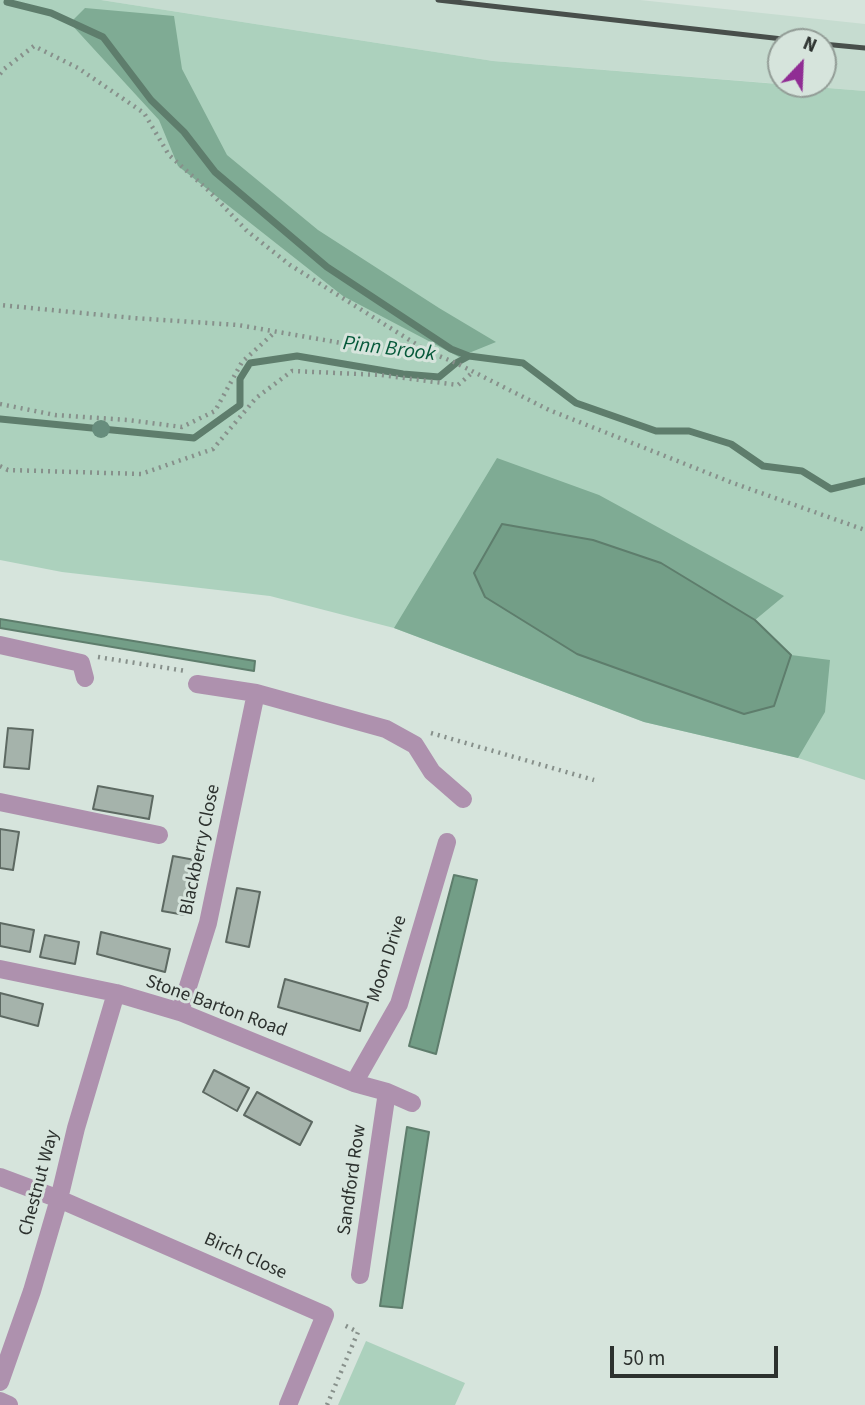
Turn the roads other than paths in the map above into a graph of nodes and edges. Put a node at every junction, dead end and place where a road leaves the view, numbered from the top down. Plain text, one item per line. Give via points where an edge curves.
1 (0, 645) edge
2 (85, 678) dead end
3 (193, 678) road end
4 (256, 693) junction
5 (463, 799) dead end
6 (0, 802) edge
7 (159, 835) dead end
8 (447, 842) dead end
9 (0, 969) edge
10 (116, 993) junction
11 (180, 1012) junction
12 (354, 1083) junction
13 (387, 1092) junction
14 (412, 1103) dead end
15 (0, 1177) edge
16 (60, 1199) junction
17 (360, 1275) dead end
18 (0, 1382) edge
19 (0, 1401) edge
20 (9, 1405) edge
21 (288, 1405) edge

1 - 2 street via 80,663
3 - 4 street
4 - 5 street via 386,729 415,745 432,772
4 - 11 street, Blackberry Close via 208,923
6 - 7 street
8 - 12 street, Moon Drive via 399,1004
9 - 10 street, Stone Barton Road
10 - 11 street, Stone Barton Road
10 - 16 street, Chestnut Way
11 - 12 street, Stone Barton Road
12 - 13 street, Stone Barton Road
13 - 14 street, Stone Barton Road
13 - 17 street, Sandford Row
15 - 16 street, Birch Close
16 - 18 street, Chestnut Way
16 - 21 street, Birch Close via 325,1315
19 - 20 street

